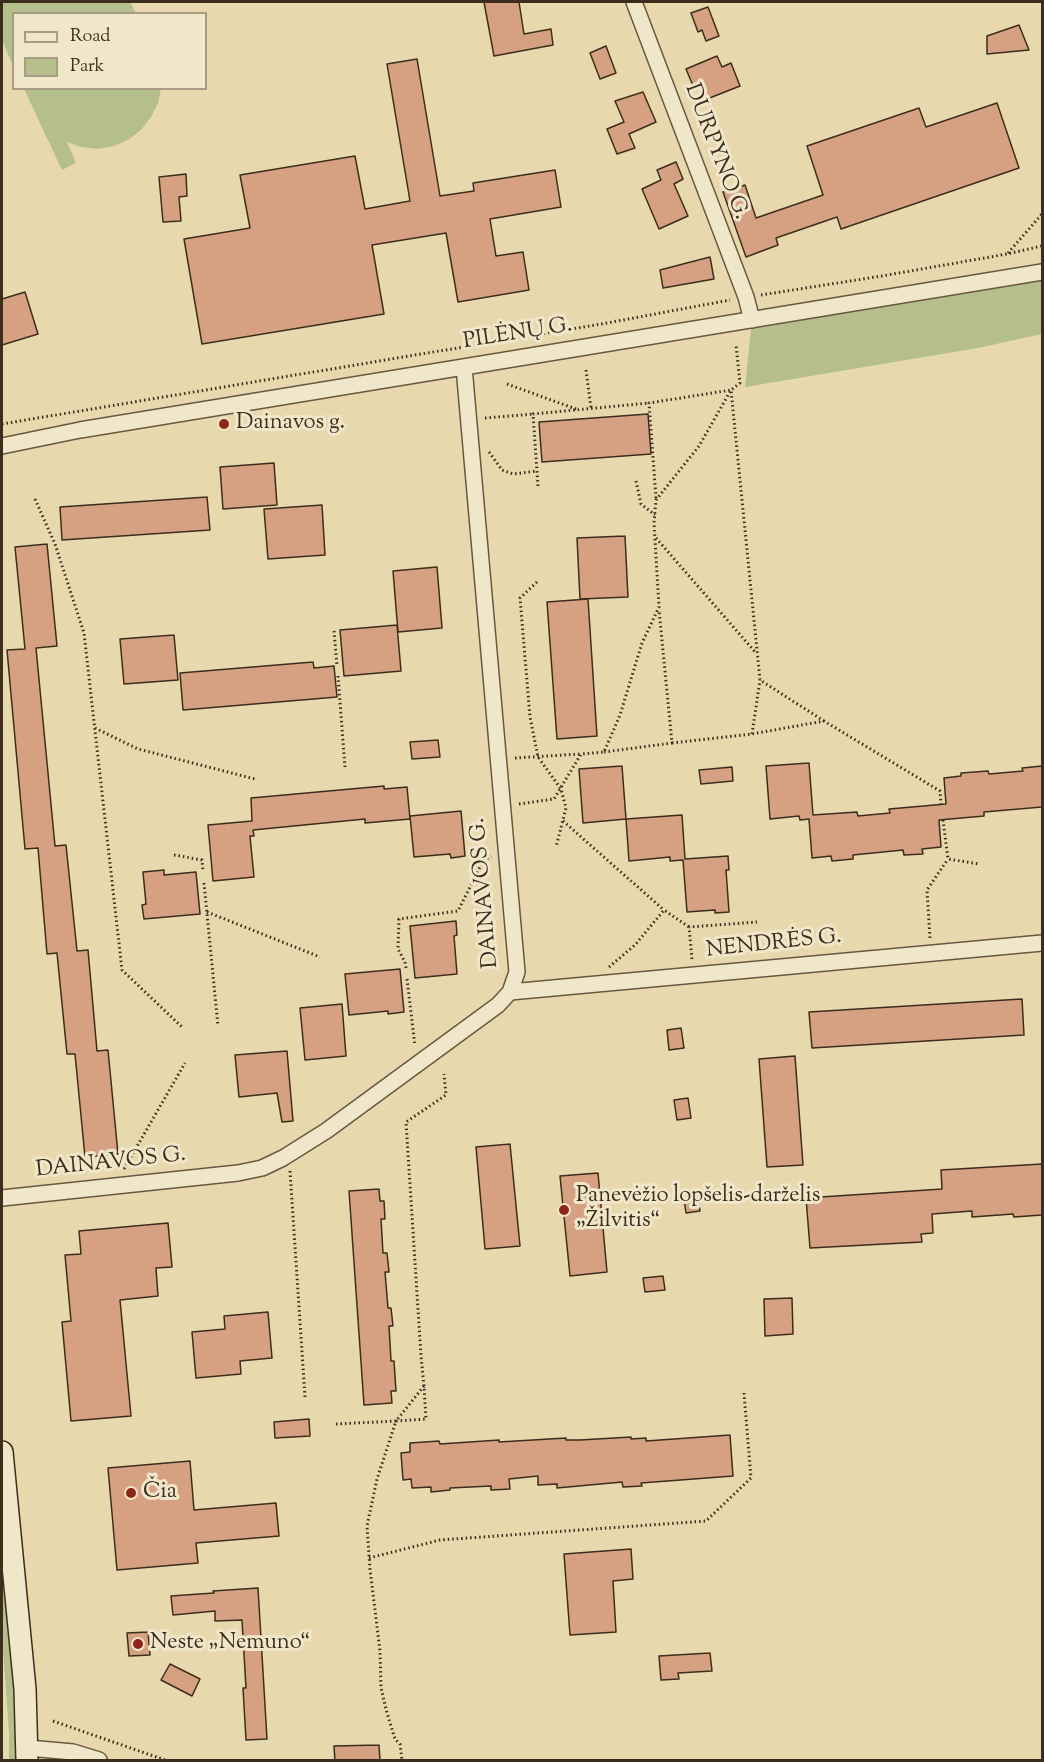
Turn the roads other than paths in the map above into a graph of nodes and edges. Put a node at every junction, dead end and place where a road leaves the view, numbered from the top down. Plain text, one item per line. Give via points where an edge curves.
1 (634, 2) edge
2 (1042, 272) edge
3 (752, 320) junction
4 (464, 367) junction
5 (2, 446) edge
6 (1042, 943) edge
7 (510, 992) junction
8 (2, 1198) edge
9 (2, 1452) edge
10 (28, 1754) edge
11 (99, 1761) edge

1 - 3 street, DURPYNO G. via 747,297
2 - 3 street, PILĖNŲ G.
3 - 4 street, PILĖNŲ G.
4 - 5 street, PILĖNŲ G.
4 - 7 street, DAINAVOS G. via 517,972
6 - 7 street, NENDRĖS G.
7 - 8 street, DAINAVOS G. via 498,1005 326,1131 262,1168
9 - 10 main road
10 - 11 street via 74,1752

